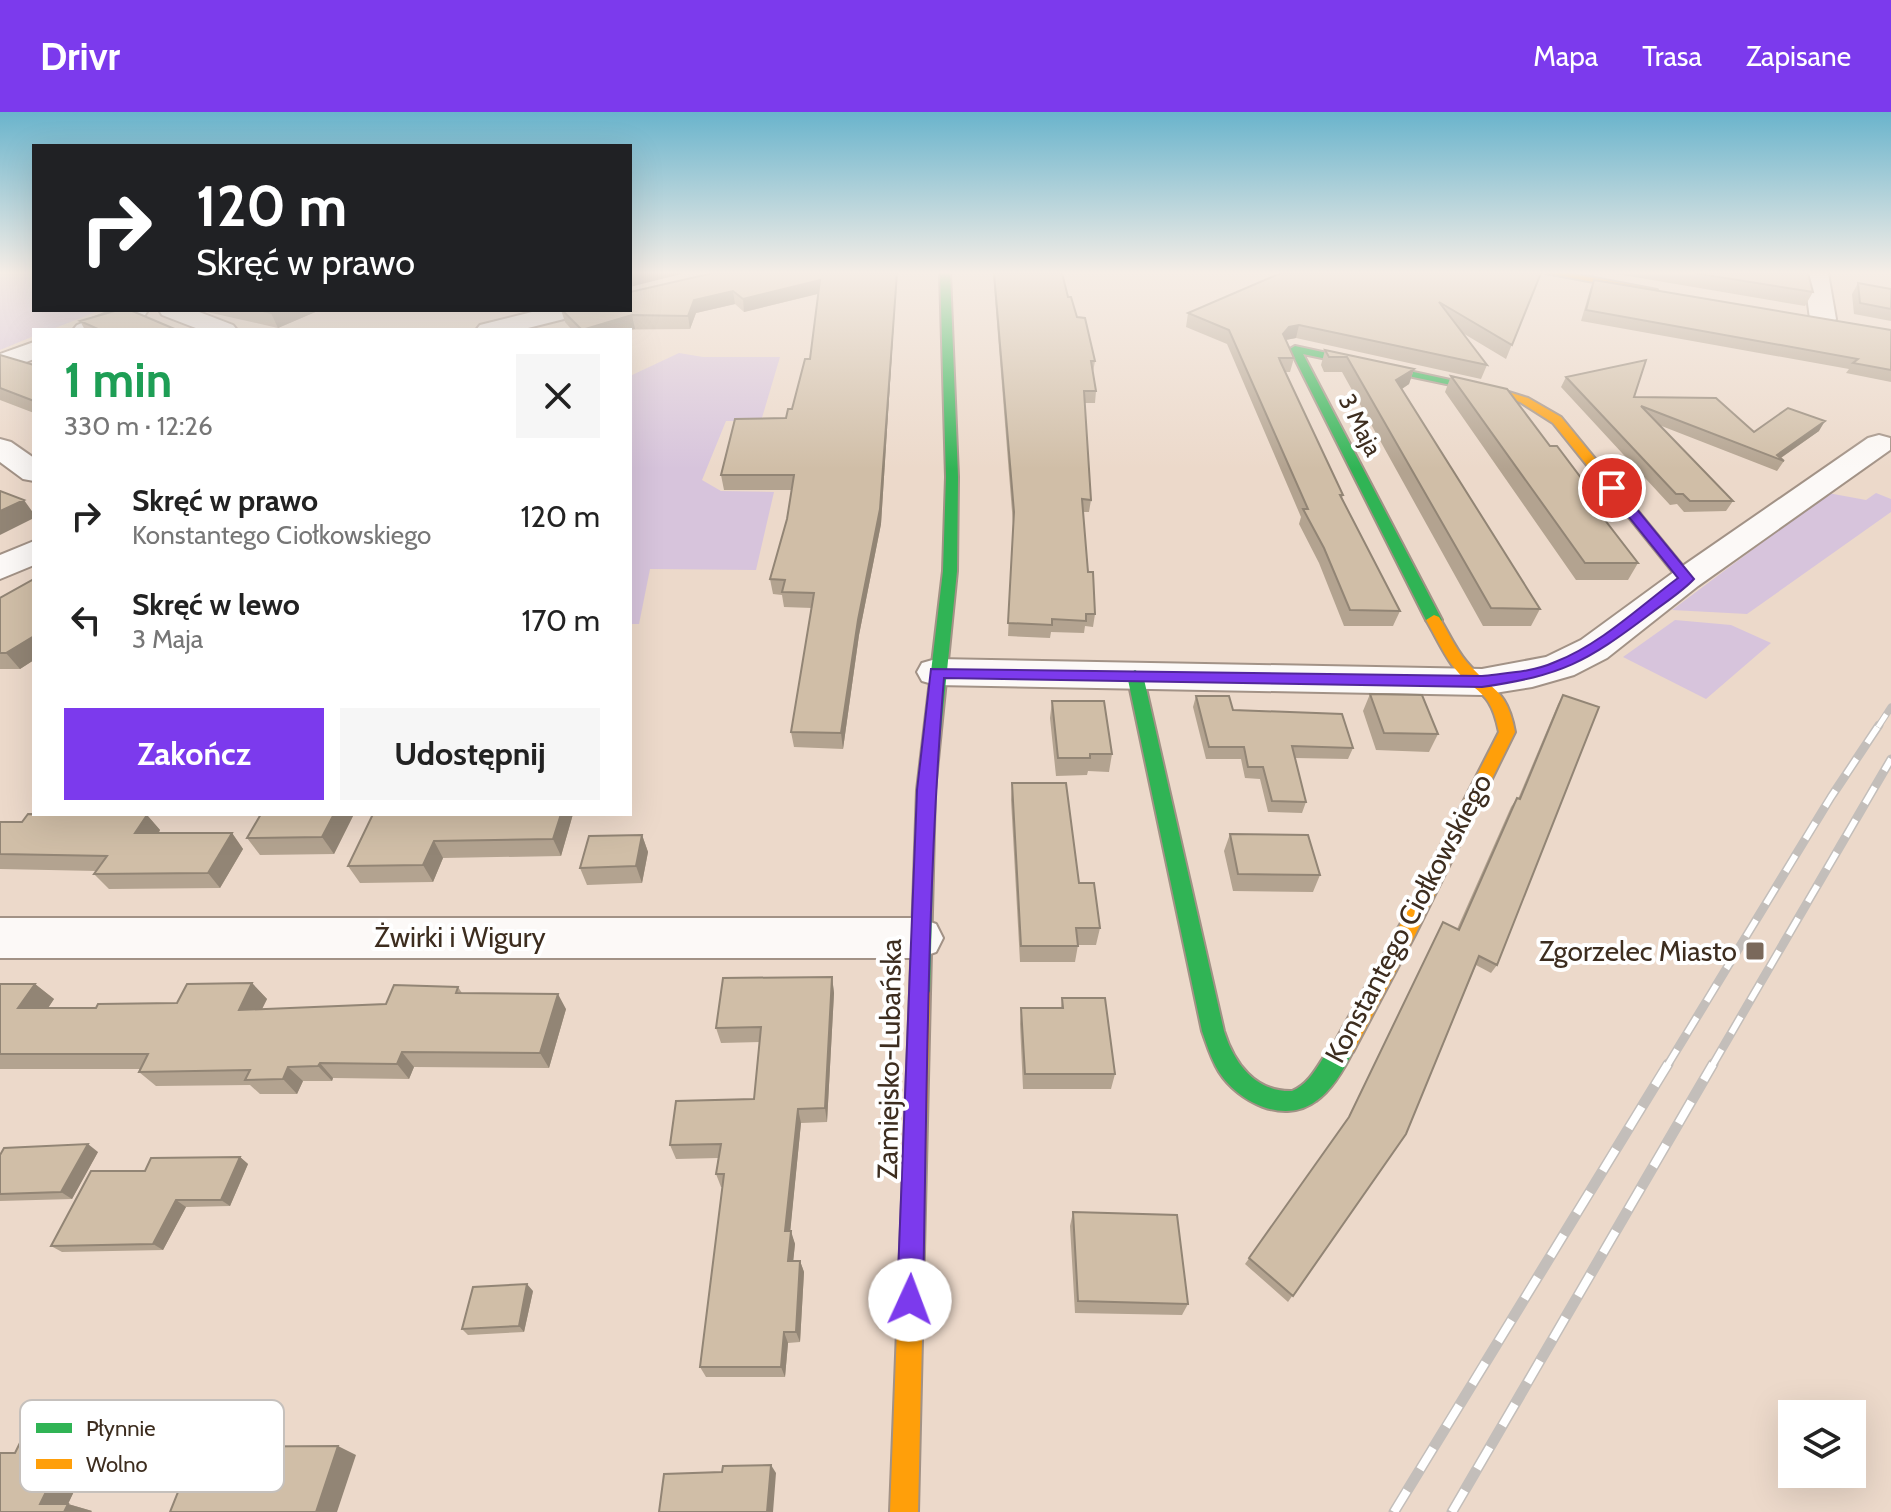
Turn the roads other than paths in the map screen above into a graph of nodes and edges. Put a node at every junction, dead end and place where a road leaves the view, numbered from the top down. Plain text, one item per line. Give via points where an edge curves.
1 (947, 338) edge
2 (32, 351) edge
3 (0, 364) edge
4 (1879, 444) dead end
5 (0, 448) edge
6 (32, 471) edge
7 (32, 552) edge
8 (0, 569) edge
9 (1686, 579) junction
10 (936, 672) junction
11 (1135, 675) junction
12 (1482, 682) junction
13 (0, 938) edge
14 (919, 938) junction
15 (904, 1512) edge

1 - 10 street, Zamiejsko-Lubańska via 950,571
2 - 3 street
4 - 9 street
5 - 6 street
7 - 8 street
9 - 12 street via 1594,649 1560,666
9 - 12 street, 3 Maja via 1557,420 1542,409 1498,392 1295,349 1447,645 1461,666
10 - 11 street
10 - 14 street, Zamiejsko-Lubańska
11 - 12 street
11 - 12 street, Konstantego Ciołkowskiego via 1216,1041 1244,1085 1266,1098 1291,1102 1316,1088 1354,1031 1507,732 1503,705
13 - 14 street, Żwirki i Wigury
14 - 15 street, Zamiejsko-Lubańska

